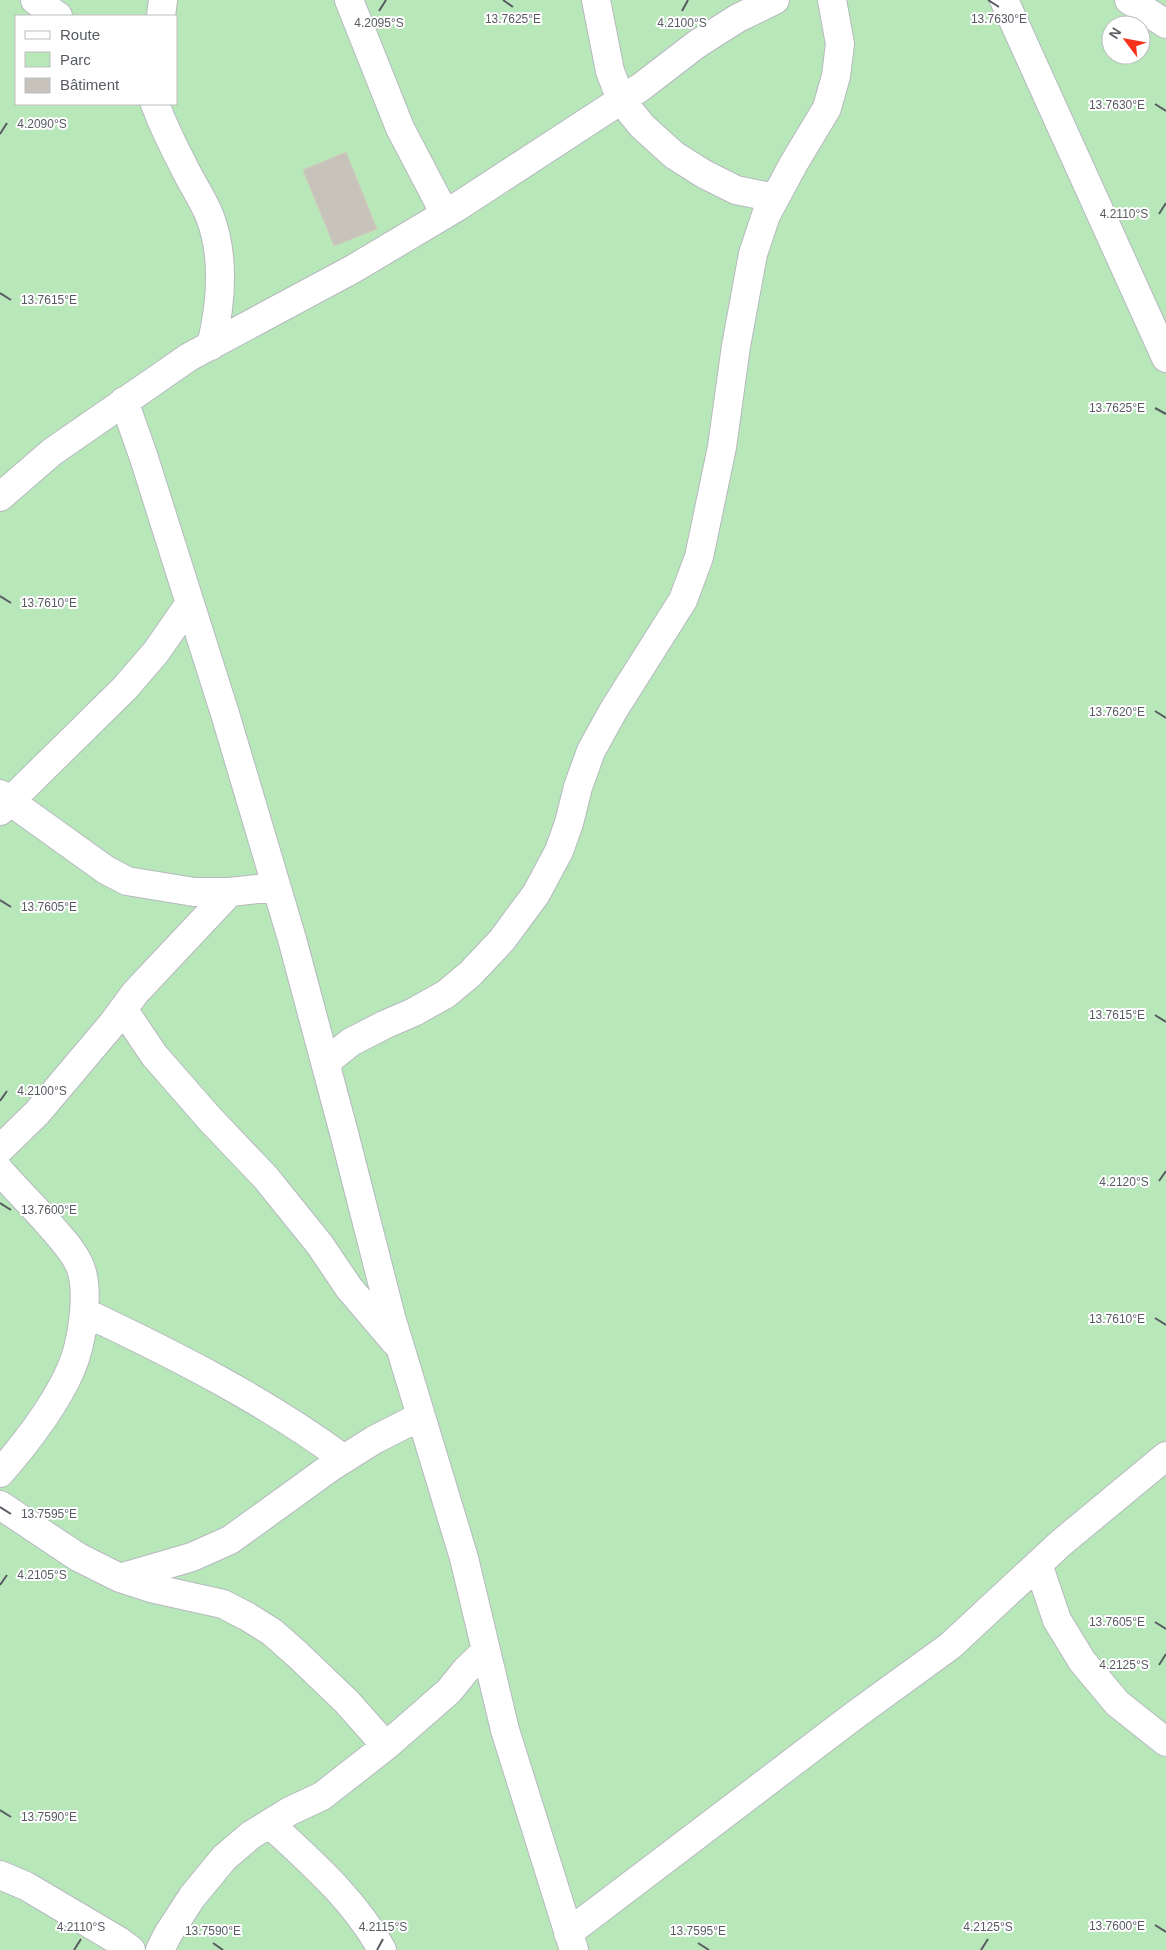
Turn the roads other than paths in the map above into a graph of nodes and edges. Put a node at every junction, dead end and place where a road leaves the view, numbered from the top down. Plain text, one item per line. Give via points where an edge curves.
1 (34, 0) edge
2 (163, 0) edge
3 (349, 0) edge
4 (596, 0) edge
5 (775, 0) edge
6 (832, 0) edge
7 (1004, 0) edge
8 (1129, 0) edge
9 (56, 15) edge
10 (161, 15) edge
11 (1166, 24) edge
12 (621, 100) junction
13 (155, 105) edge
14 (775, 198) junction
15 (445, 214) junction
16 (211, 346) junction
17 (1166, 358) edge
18 (124, 401) junction
19 (0, 497) edge
20 (190, 603) junction
21 (3, 802) edge
22 (276, 888) junction
23 (230, 892) junction
24 (123, 1008) junction
25 (326, 1062) junction
26 (0, 1149) edge
27 (0, 1171) edge
28 (84, 1312) junction
29 (400, 1349) junction
30 (421, 1416) junction
31 (1166, 1456) edge
32 (344, 1459) junction
33 (0, 1473) edge
34 (0, 1506) edge
35 (1038, 1564) junction
36 (120, 1578) junction
37 (486, 1651) junction
38 (1166, 1742) edge
39 (386, 1746) junction
40 (270, 1824) junction
41 (0, 1875) edge
42 (571, 1941) edge
43 (132, 1950) edge
44 (160, 1950) edge
45 (382, 1950) edge

1 - 9 street
2 - 10 street
3 - 15 street via 400,128
4 - 12 street via 610,71
5 - 12 street via 705,39
6 - 14 street via 840,44 827,108
7 - 17 street
8 - 11 street
12 - 14 street via 642,126 674,155 736,190
12 - 15 street
13 - 16 street via 170,140 202,198 215,233 219,257 218,286
14 - 25 street via 766,214 753,254 722,446 699,557 683,600 591,751 559,851 536,894 502,940 470,974 446,994 351,1042
15 - 16 street via 353,269
16 - 18 street
18 - 19 street via 52,452
18 - 20 street
20 - 21 street via 156,652 125,688
20 - 22 street
21 - 23 street via 119,878 194,892
22 - 23 street
22 - 25 street
23 - 24 street
24 - 26 street via 37,1113
24 - 29 street via 154,1055 266,1178 320,1245 349,1288
25 - 29 street
27 - 28 street via 68,1245 79,1265 85,1286
28 - 32 street via 198,1369 306,1430
28 - 33 street via 72,1367 37,1426
29 - 30 street
30 - 32 street
30 - 37 street via 464,1558
31 - 35 street
32 - 36 street via 230,1540 192,1556
34 - 36 street via 78,1557
35 - 38 street via 1057,1620 1082,1661 1117,1703
35 - 42 street via 950,1646 847,1721
36 - 39 street via 223,1604 248,1616 298,1655 347,1702
37 - 39 street via 449,1691
37 - 42 street via 505,1730
39 - 40 street via 322,1796
40 - 44 street via 224,1858 192,1897
40 - 45 street via 359,1913
41 - 43 street via 26,1886

